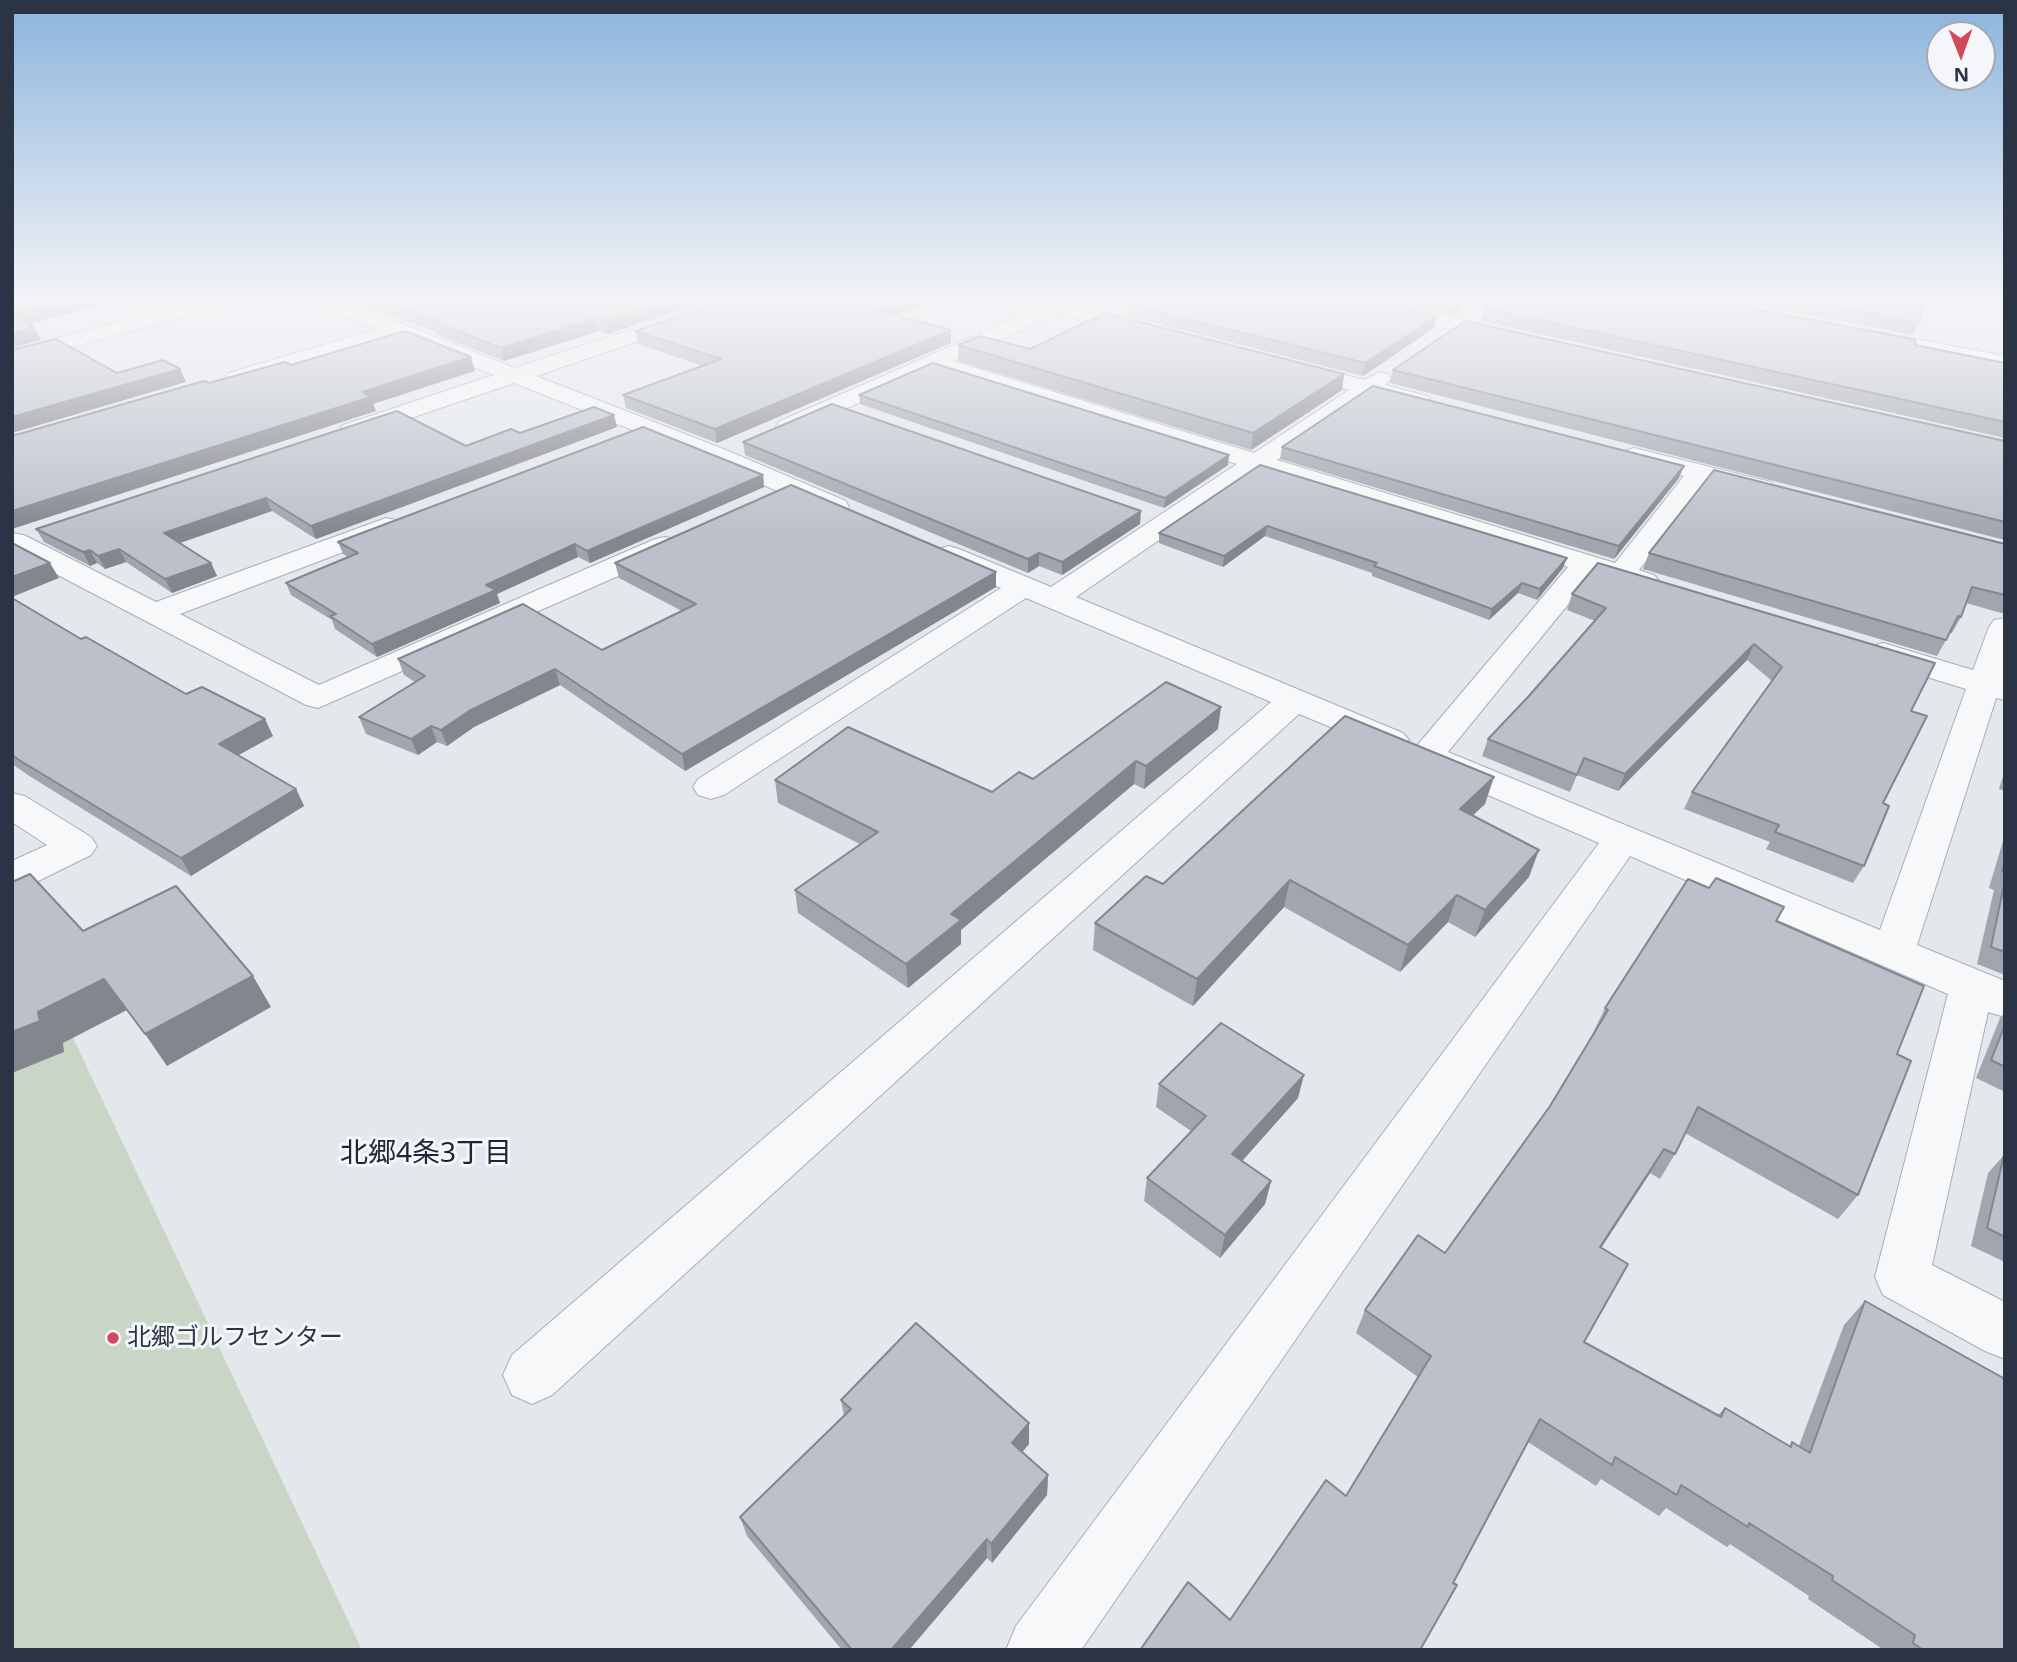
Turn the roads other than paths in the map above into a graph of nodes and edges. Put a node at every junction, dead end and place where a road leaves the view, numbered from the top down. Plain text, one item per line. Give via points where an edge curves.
1 (229, 380) edge
2 (503, 380) edge
3 (523, 380) edge
4 (894, 380) edge
5 (989, 380) edge
6 (1336, 380) edge
7 (1380, 380) edge
8 (211, 385) edge
9 (1368, 388) junction
10 (835, 406) junction
11 (1446, 408) edge
12 (874, 419) edge
13 (643, 428) junction
14 (764, 435) edge
15 (326, 438) edge
16 (604, 443) edge
17 (1617, 452) edge
18 (1256, 463) junction
19 (1701, 472) junction
20 (792, 488) junction
21 (1780, 493) edge
22 (755, 505) edge
23 (1142, 513) edge
24 (411, 516) edge
25 (869, 521) edge
26 (1168, 522) junction
27 (692, 533) edge
28 (22, 538) edge
29 (919, 542) edge
30 (1621, 574) junction
31 (1023, 587) junction
32 (1673, 590) edge
33 (1054, 599) junction
34 (153, 614) junction
35 (2005, 627) edge
36 (1855, 645) edge
37 (1995, 687) edge
38 (1295, 699) junction
39 (1427, 755) junction
40 (711, 787) dead end
41 (12, 805) edge
42 (1622, 839) junction
43 (12, 877) edge
44 (1893, 953) junction
45 (1988, 993) edge
46 (2005, 1332) edge
47 (532, 1376) dead end
48 (1040, 1650) edge

1 - 8 street
2 - 15 street
3 - 13 street
4 - 10 street
5 - 18 street
6 - 9 street
7 - 9 street
9 - 11 street
9 - 18 street
10 - 12 street
10 - 14 street
13 - 16 street
13 - 20 street via 729,450
17 - 19 street
18 - 26 street
18 - 30 street
19 - 21 street
19 - 30 street
20 - 22 street
20 - 25 street
23 - 26 street
24 - 34 street
26 - 33 street
27 - 34 street via 318,698
28 - 34 street
29 - 31 street
30 - 32 street
30 - 39 street via 1586,564
31 - 33 street
31 - 40 street
33 - 38 street
35 - 37 street
36 - 37 street
37 - 44 street via 1941,803
38 - 39 street
38 - 47 street
39 - 42 street
41 - 43 street via 77,846
42 - 44 street
42 - 48 street
44 - 45 street
45 - 46 street via 1902,1277

